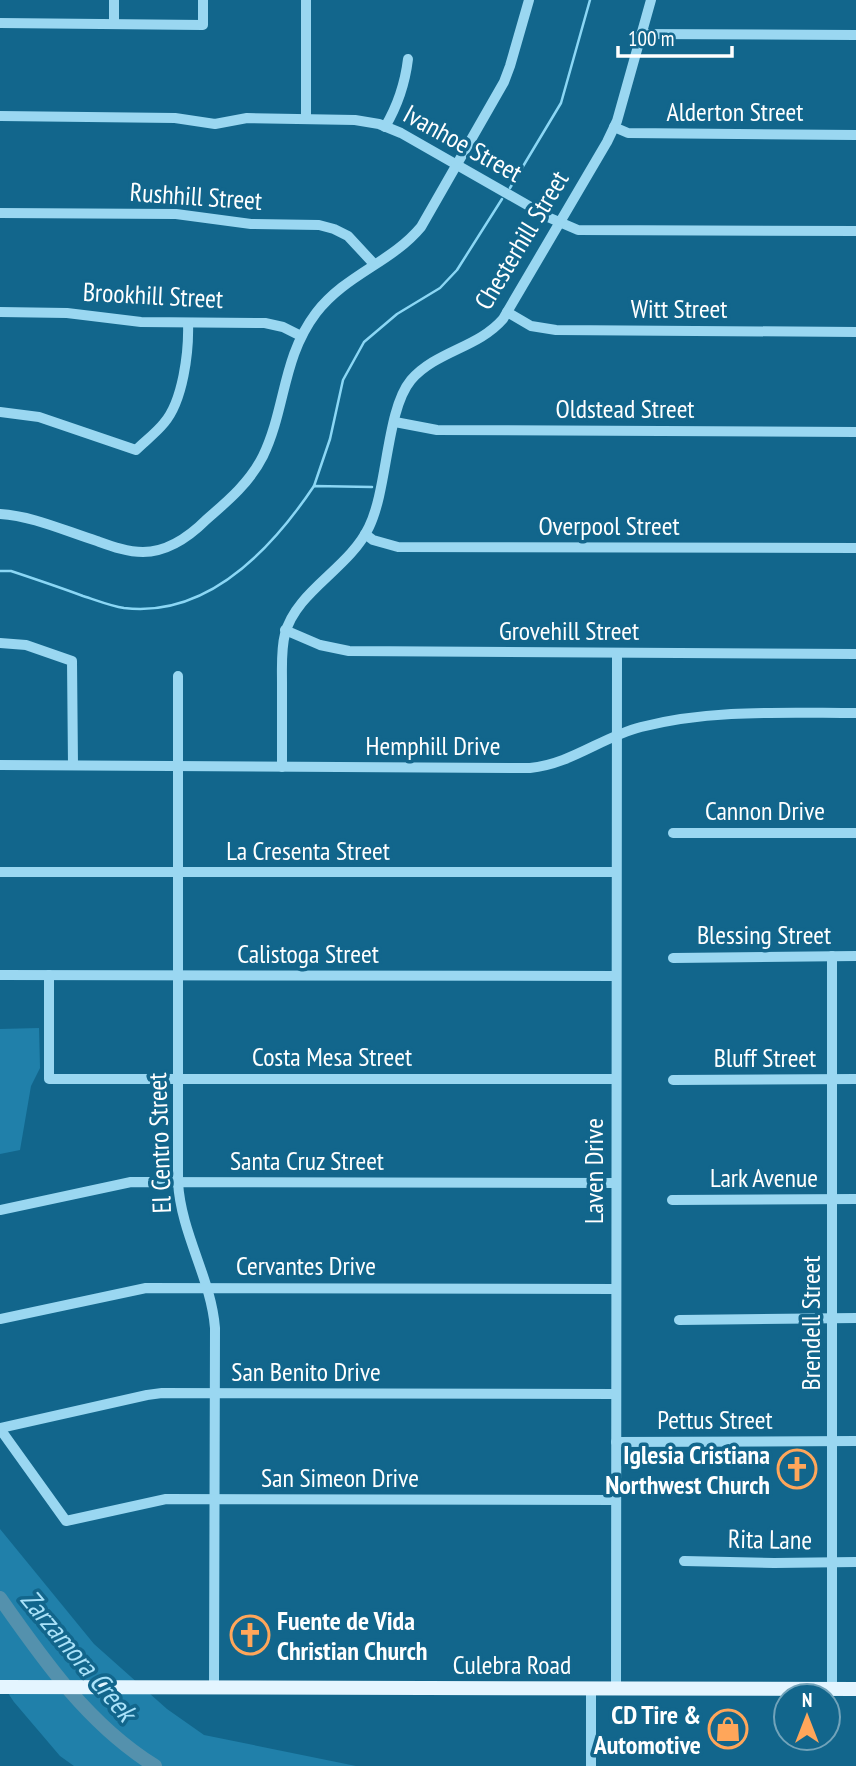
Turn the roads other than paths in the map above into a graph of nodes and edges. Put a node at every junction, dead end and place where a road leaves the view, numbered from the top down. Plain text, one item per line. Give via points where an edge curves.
1 (114, 0) edge
2 (203, 0) edge
3 (306, 0) edge
4 (529, 0) edge
5 (651, 0) edge
6 (0, 23) edge
7 (114, 24) junction
8 (641, 34) junction
9 (856, 35) edge
10 (408, 59) dead end
11 (0, 116) edge
12 (306, 119) junction
13 (385, 127) junction
14 (614, 127) junction
15 (856, 135) edge
16 (457, 163) junction
17 (0, 213) edge
18 (558, 222) junction
19 (856, 231) edge
20 (374, 264) junction
21 (0, 312) edge
22 (507, 312) junction
23 (188, 323) junction
24 (856, 332) edge
25 (301, 336) junction
26 (0, 412) edge
27 (395, 422) junction
28 (856, 432) edge
29 (0, 514) edge
30 (365, 534) junction
31 (856, 548) edge
32 (285, 631) junction
33 (0, 643) edge
34 (617, 653) junction
35 (856, 654) edge
36 (178, 676) dead end
37 (856, 713) edge
38 (616, 736) junction
39 (0, 765) edge
40 (73, 765) junction
41 (178, 765) junction
42 (282, 767) junction
43 (673, 833) dead end
44 (856, 833) edge
45 (0, 872) edge
46 (178, 872) junction
47 (616, 872) junction
48 (832, 956) junction
49 (856, 956) edge
50 (673, 958) dead end
51 (0, 975) edge
52 (49, 975) junction
53 (178, 975) junction
54 (616, 976) junction
55 (178, 1079) junction
56 (615, 1079) junction
57 (833, 1079) junction
58 (856, 1079) edge
59 (673, 1080) dead end
60 (178, 1182) junction
61 (616, 1183) junction
62 (833, 1199) junction
63 (856, 1199) edge
64 (672, 1200) dead end
65 (0, 1210) edge
66 (206, 1289) junction
67 (615, 1290) junction
68 (833, 1318) junction
69 (856, 1318) edge
70 (0, 1320) edge
71 (679, 1320) dead end
72 (215, 1394) junction
73 (616, 1394) junction
74 (0, 1429) edge
75 (833, 1441) junction
76 (856, 1441) edge
77 (616, 1442) junction
78 (214, 1499) junction
79 (615, 1500) junction
80 (684, 1560) dead end
81 (856, 1562) edge
82 (832, 1563) junction
83 (832, 1682) edge
84 (0, 1687) edge
85 (214, 1687) junction
86 (591, 1689) junction
87 (615, 1689) junction
88 (772, 1689) edge
89 (591, 1766) edge

1 - 7 street
2 - 7 street via 203,24
3 - 12 street
4 - 16 street via 504,82
5 - 8 street, Chesterhill Street
6 - 7 street
8 - 9 street
8 - 14 street, Chesterhill Street
10 - 13 street via 402,90
11 - 12 street, Ivanhoe Street via 174,118 215,124 247,118
12 - 13 street, Ivanhoe Street via 355,120
13 - 16 street, Ivanhoe Street
14 - 15 street, Alderton Street via 628,133
14 - 18 street, Chesterhill Street
16 - 18 street, Ivanhoe Street
16 - 20 street via 421,227 403,246
17 - 20 street, Rushhill Street via 176,214 251,224 319,225 348,236
18 - 19 street, Ivanhoe Street via 589,232
18 - 22 street, Chesterhill Street
20 - 25 street via 327,300
21 - 23 street, Brookhill Street
22 - 24 street, Witt Street via 531,326 556,330
22 - 27 street, Chesterhill Street via 483,338 430,364 412,380
23 - 25 street, Brookhill Street via 265,323
23 - 26 street via 188,347 175,406 164,424 136,450 39,416
25 - 29 street via 273,429 253,474 205,522 176,543 152,551 131,551 28,518
27 - 28 street, Oldstead Street via 437,430
27 - 30 street, Chesterhill Street via 380,496
30 - 31 street, Overpool Street via 398,547
30 - 32 street, Chesterhill Street via 349,558 303,601
32 - 34 street, Grovehill Street via 349,651
32 - 42 street, Chesterhill Street
33 - 40 street via 26,645 72,661
34 - 35 street, Grovehill Street
34 - 38 street, Laven Drive
36 - 41 street, El Centro Street
37 - 38 street, Hemphill Drive via 741,713 642,727
38 - 42 street, Hemphill Drive via 566,761 530,768
38 - 47 street, Laven Drive
39 - 40 street, Hemphill Drive
40 - 41 street, Hemphill Drive
41 - 42 street, Hemphill Drive
41 - 46 street, El Centro Street
43 - 44 street, Cannon Drive
45 - 46 street, La Cresenta Street
46 - 47 street, La Cresenta Street
46 - 53 street, El Centro Street
47 - 54 street, Laven Drive
48 - 49 street, Blessing Street
48 - 50 street, Blessing Street
48 - 57 street, Brendell Street
51 - 52 street, Calistoga Street
52 - 53 street, Calistoga Street
52 - 55 street, Costa Mesa Street via 49,1079
53 - 54 street, Calistoga Street
53 - 55 street, El Centro Street
54 - 56 street, Laven Drive
55 - 56 street, Costa Mesa Street
55 - 60 street, El Centro Street
56 - 61 street, Laven Drive
57 - 58 street, Bluff Street
57 - 59 street, Bluff Street
57 - 62 street, Brendell Street
60 - 61 street, Santa Cruz Street
60 - 65 street, Santa Cruz Street via 131,1182
60 - 66 street, El Centro Street via 186,1229
61 - 67 street, Laven Drive
62 - 63 street, Lark Avenue
62 - 64 street, Lark Avenue
62 - 68 street, Brendell Street
66 - 67 street, Cervantes Drive
66 - 70 street, Cervantes Drive via 132,1290
66 - 72 street, El Centro Street via 214,1318
67 - 73 street, Laven Drive
68 - 69 street
68 - 71 street
68 - 75 street, Brendell Street
72 - 73 street, San Benito Drive
72 - 74 street, San Benito Drive via 148,1395
72 - 78 street, El Centro Street
73 - 77 street, Laven Drive
74 - 78 street, San Simeon Drive via 66,1521 166,1499
75 - 76 street, Pettus Street
75 - 77 street, Pettus Street
75 - 82 street, Brendell Street
77 - 79 street, Laven Drive
78 - 79 street, San Simeon Drive
78 - 85 street, El Centro Street
79 - 87 street, Laven Drive
80 - 82 street, Rita Lane
81 - 82 street, Rita Lane
82 - 83 street, Brendell Street
84 - 85 main road, Culebra Road
85 - 86 main road, Culebra Road
86 - 87 main road, Culebra Road
86 - 89 street
87 - 88 main road, Culebra Road

